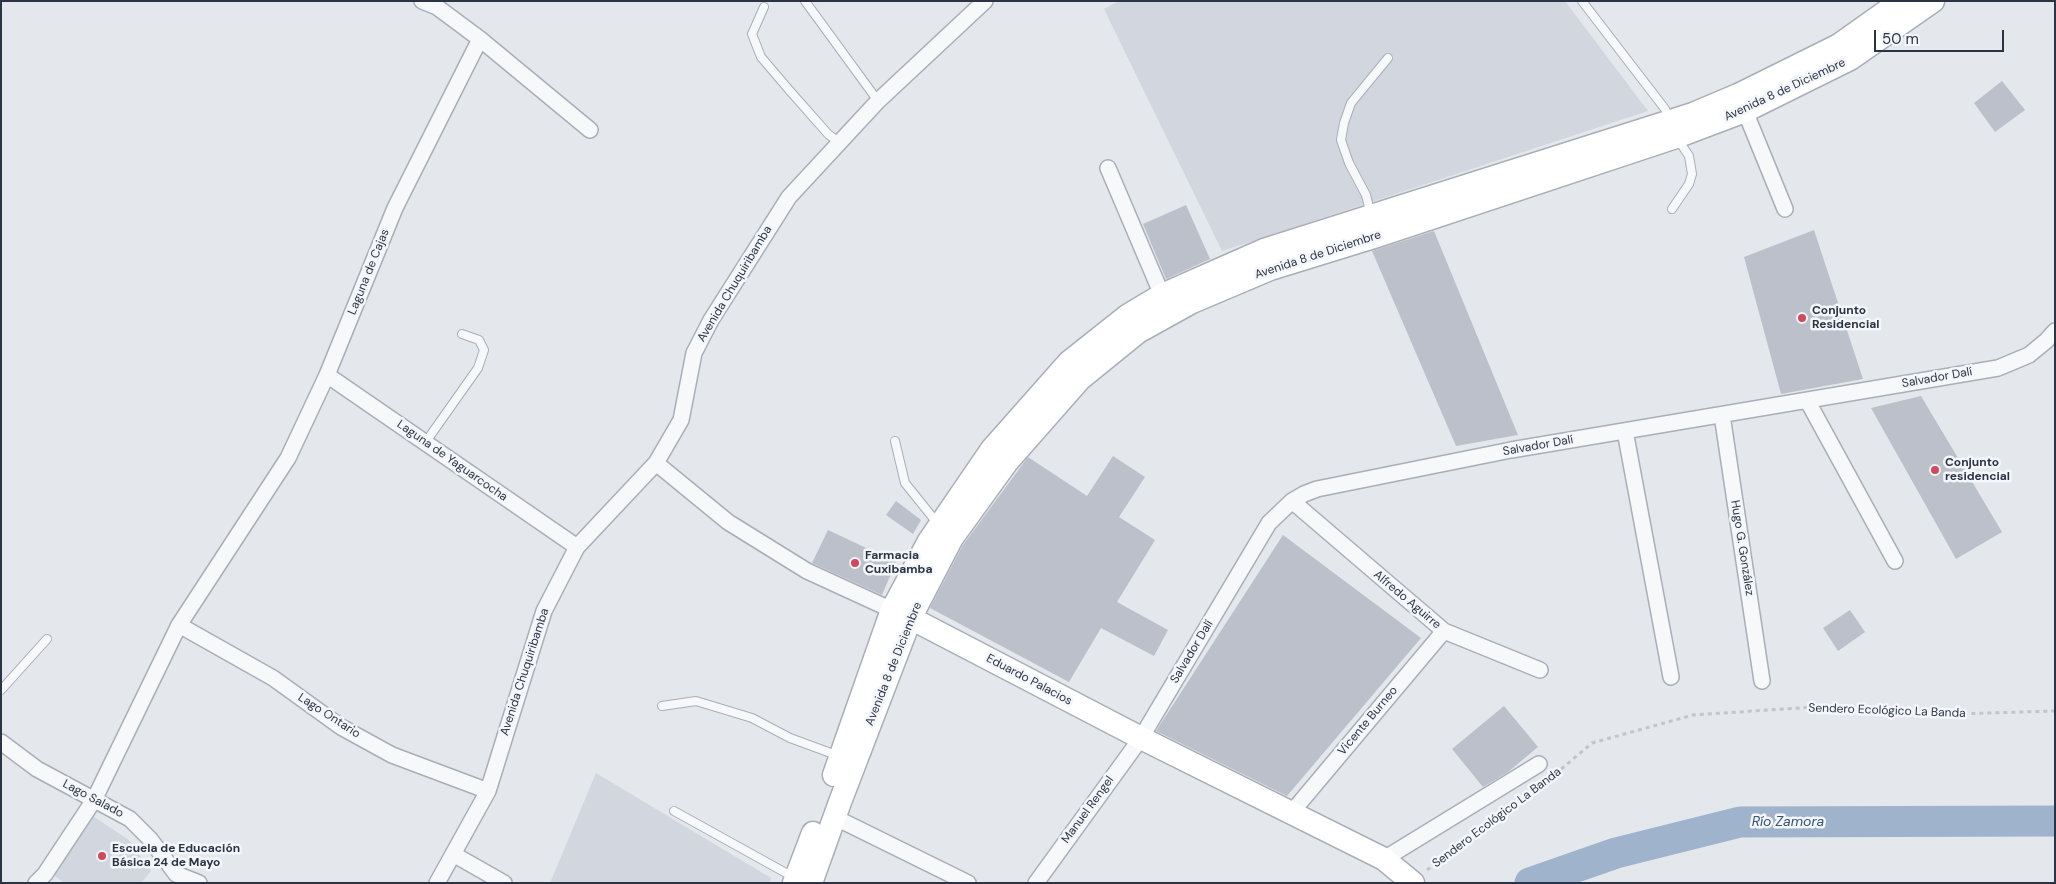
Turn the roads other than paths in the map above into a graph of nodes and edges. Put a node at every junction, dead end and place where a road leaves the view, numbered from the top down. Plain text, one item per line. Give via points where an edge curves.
1 (422, 1) edge
2 (805, 1) edge
3 (985, 1) edge
4 (1582, 1) edge
5 (1901, 1) edge
6 (1934, 1) edge
7 (764, 7) dead end
8 (480, 39) junction
9 (1388, 58) dead end
10 (878, 100) junction
11 (1745, 111) junction
12 (1673, 129) junction
13 (590, 130) dead end
14 (840, 143) junction
15 (1108, 168) dead end
16 (1672, 209) dead end
17 (1785, 210) dead end
18 (1374, 226) junction
19 (1162, 295) junction
20 (2055, 331) edge
21 (462, 334) dead end
22 (327, 375) junction
23 (1807, 400) junction
24 (1722, 415) junction
25 (1625, 431) junction
26 (895, 441) dead end
27 (426, 443) junction
28 (656, 462) junction
29 (1292, 501) junction
30 (946, 532) junction
31 (577, 547) junction
32 (1895, 562) dead end
33 (901, 613) junction
34 (180, 625) junction
35 (1444, 631) junction
36 (47, 639) dead end
37 (1540, 670) dead end
38 (1671, 677) dead end
39 (1762, 681) dead end
40 (1, 690) edge
41 (662, 706) dead end
42 (1141, 738) junction
43 (1, 742) edge
44 (840, 757) junction
45 (1539, 764) dead end
46 (488, 790) junction
47 (94, 800) junction
48 (674, 811) dead end
49 (1292, 812) junction
50 (834, 817) junction
51 (453, 854) junction
52 (1384, 859) junction
53 (172, 878) edge
54 (801, 882) edge
55 (1412, 882) edge
56 (36, 883) edge
57 (199, 883) edge
58 (437, 883) edge
59 (504, 883) edge
60 (968, 883) edge
61 (1036, 883) edge

1 - 8 street via 437,7
2 - 10 lane
3 - 10 street, Avenida Chuquiribamba
4 - 12 lane via 1665,109
5 - 12 main road, Avenida 8 de Diciembre via 1839,44 1693,114
6 - 11 main road, Avenida 8 de Diciembre via 1850,59
7 - 14 lane via 752,34 761,57
8 - 13 street
8 - 22 street, Laguna de Cajas via 395,208
9 - 18 lane via 1351,103 1342,140 1366,195
10 - 14 street, Avenida Chuquiribamba
11 - 12 main road, Avenida 8 de Diciembre
11 - 17 street
12 - 16 lane via 1689,156 1692,174
12 - 18 main road, Avenida 8 de Diciembre
14 - 28 street, Avenida Chuquiribamba via 788,197 711,320 694,353 681,420
15 - 19 street
18 - 19 main road, Avenida 8 de Diciembre via 1264,250
18 - 30 main road, Avenida 8 de Diciembre via 1192,302 1138,332 1080,379
19 - 30 main road, Avenida 8 de Diciembre via 1127,316 1069,362 992,449
20 - 23 street, Salvador Dalí via 2029,355 1998,368
21 - 27 lane via 479,340 484,350 478,368
22 - 27 street, Laguna de Yaguarcocha
22 - 34 street, Laguna de Cajas via 288,458
23 - 24 street, Salvador Dalí
23 - 32 street
24 - 25 street, Salvador Dalí
24 - 39 street, Hugo G. González
25 - 29 street, Salvador Dalí via 1317,489
25 - 38 street
26 - 30 lane via 905,483
27 - 31 street, Laguna de Yaguarcocha
28 - 31 street, Avenida Chuquiribamba
28 - 33 street, Eduardo Palacios via 736,527 807,571
29 - 35 street, Alfredo Aguirre
29 - 42 street, Salvador Dalí via 1269,523
30 - 33 main road, Avenida 8 de Diciembre
31 - 46 street, Avenida Chuquiribamba via 544,611
33 - 42 main road, Eduardo Palacios
33 - 44 main road, Avenida 8 de Diciembre
33 - 50 main road, Avenida 8 de Diciembre
34 - 46 street, Lago Ontario via 273,678 341,726 392,755
34 - 47 street, Laguna de Cajas
35 - 37 street, Alfredo Aguirre
35 - 49 street, Vicente Burneo
36 - 40 lane
41 - 44 lane via 696,701 752,718 790,738
42 - 49 main road, Eduardo Palacios
42 - 61 street, Manuel Rengel
43 - 47 street, Lago Salado via 37,769
44 - 54 main road, Avenida 8 de Diciembre
45 - 52 street
46 - 51 street, Avenida Chuquiribamba
47 - 53 street, Lago Salado via 130,819 150,839
47 - 56 street, Laguna de Cajas
48 - 54 lane
49 - 52 main road, Eduardo Palacios
50 - 54 main road, Avenida 8 de Diciembre
50 - 60 street
51 - 58 street, Avenida Chuquiribamba
51 - 59 street
52 - 55 main road, Eduardo Palacios
53 - 57 street, Lago Salado

